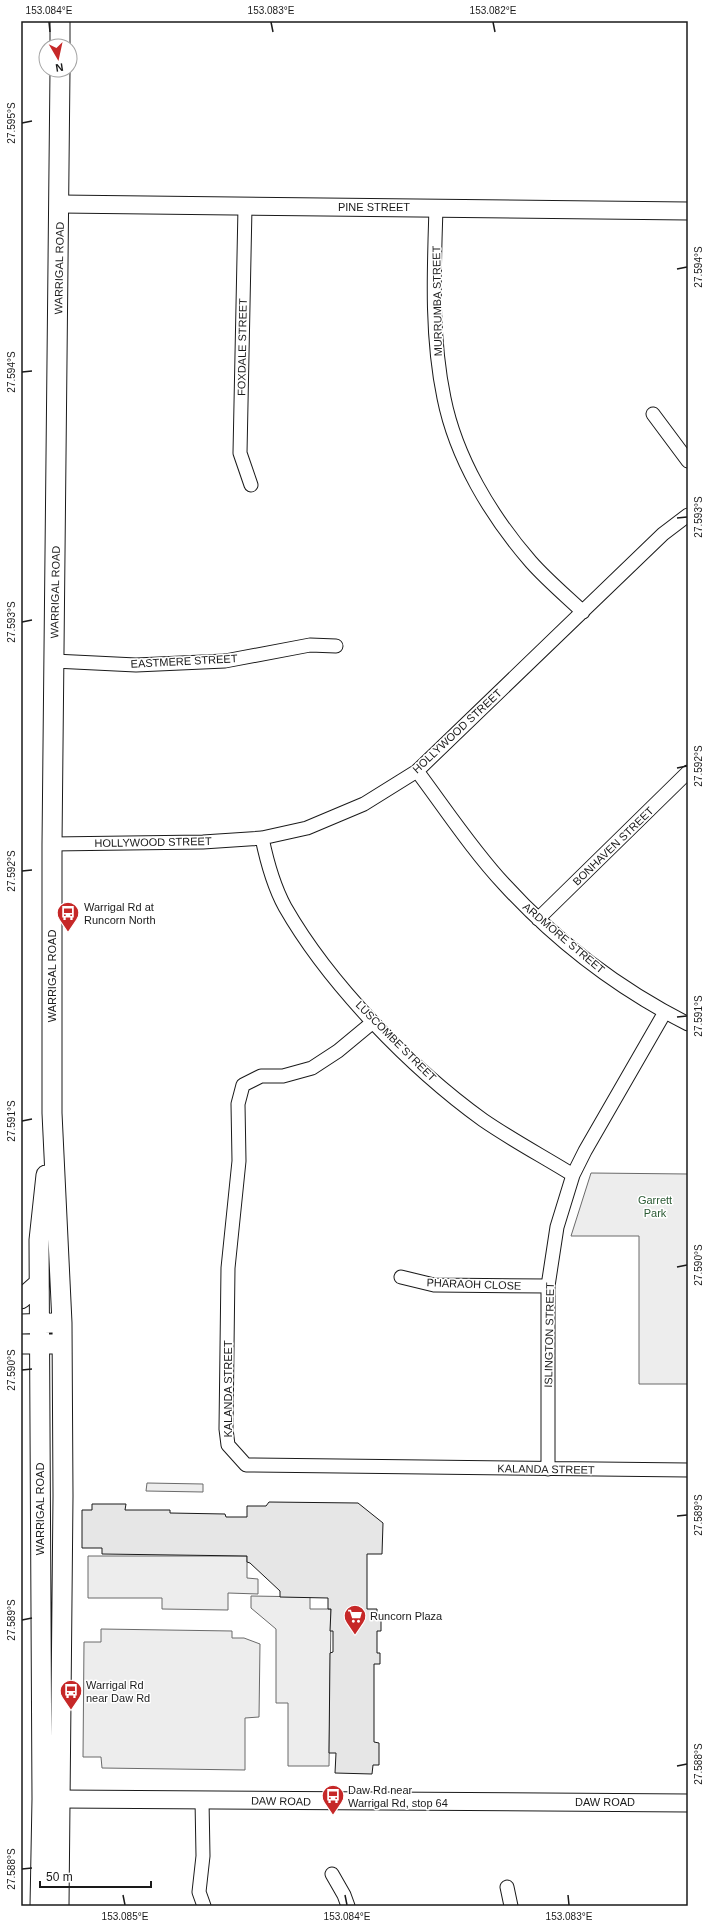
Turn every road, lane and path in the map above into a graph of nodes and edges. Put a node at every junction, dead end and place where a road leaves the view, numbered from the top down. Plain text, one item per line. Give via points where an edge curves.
1 (60, 21) edge
2 (60, 38) edge
3 (60, 78) edge
4 (60, 204) junction
5 (245, 207) junction
6 (436, 208) junction
7 (688, 211) edge
8 (653, 414) dead end
9 (688, 461) edge
10 (251, 485) dead end
11 (688, 515) edge
12 (583, 612) junction
13 (336, 646) dead end
14 (54, 661) junction
15 (417, 771) junction
16 (685, 780) edge
17 (262, 838) junction
18 (52, 844) junction
19 (538, 919) junction
20 (665, 1012) junction
21 (373, 1022) junction
22 (688, 1024) edge
23 (52, 1113) junction
24 (573, 1175) junction
25 (401, 1277) dead end
26 (39, 1283) junction
27 (548, 1286) junction
28 (21, 1299) edge
29 (62, 1323) junction
30 (30, 1324) edge
31 (30, 1344) edge
32 (62, 1344) junction
33 (548, 1468) junction
34 (688, 1470) edge
35 (40, 1609) junction
36 (61, 1610) junction
37 (50, 1799) junction
38 (202, 1800) junction
39 (688, 1803) edge
40 (332, 1874) dead end
41 (507, 1887) dead end
42 (40, 1906) edge
43 (59, 1906) edge
44 (204, 1906) edge
45 (348, 1906) edge
46 (511, 1906) edge

1 - 2 main road
3 - 4 main road, WARRIGAL ROAD
4 - 5 street, PINE STREET
4 - 14 main road, WARRIGAL ROAD
5 - 6 street, PINE STREET
5 - 10 street, FOXDALE STREET via 240,453
6 - 7 street, PINE STREET
6 - 12 street, MURRUMBA STREET via 437,351 444,398 456,440 477,485 503,526 531,562
8 - 9 street
11 - 12 street, HOLLYWOOD STREET via 664,534
12 - 15 street, HOLLYWOOD STREET
13 - 14 street, EASTMERE STREET via 310,645 225,661 136,665
14 - 18 main road, WARRIGAL ROAD
15 - 17 street, HOLLYWOOD STREET via 364,804 307,828
15 - 19 street, ARDMORE STREET via 502,883
16 - 19 street, BONHAVEN STREET
17 - 18 street, HOLLYWOOD STREET via 203,842
17 - 21 street, LUSCOMBE STREET via 269,870 284,906 319,959
18 - 23 main road, WARRIGAL ROAD
19 - 20 street, ARDMORE STREET via 587,960
20 - 22 street, ARDMORE STREET
20 - 24 street, ISLINGTON STREET
21 - 24 street, LUSCOMBE STREET via 423,1071 484,1120
21 - 33 street, KALANDA STREET via 338,1051 312,1068 282,1076 261,1076 243,1085 238,1104 239,1161 228,1268 228,1445 246,1465
23 - 26 main road, WARRIGAL ROAD via 39,1240
23 - 29 main road, WARRIGAL ROAD
24 - 27 street, ISLINGTON STREET via 557,1227
25 - 27 street, PHARAOH CLOSE via 434,1285
26 - 28 main road
26 - 30 main road, WARRIGAL ROAD
27 - 33 street, ISLINGTON STREET
29 - 30 main road
29 - 32 main road, WARRIGAL ROAD
30 - 31 main road, WARRIGAL ROAD
31 - 32 main road
31 - 35 main road, WARRIGAL ROAD
32 - 36 main road, WARRIGAL ROAD
33 - 34 street, KALANDA STREET
35 - 36 main road
35 - 37 main road, WARRIGAL ROAD
36 - 37 main road, WARRIGAL ROAD
37 - 38 street, DAW ROAD
37 - 42 main road, WARRIGAL ROAD
37 - 43 main road, WARRIGAL ROAD
38 - 39 street, DAW ROAD
38 - 44 street via 203,1856 199,1892
40 - 45 street
41 - 46 street

